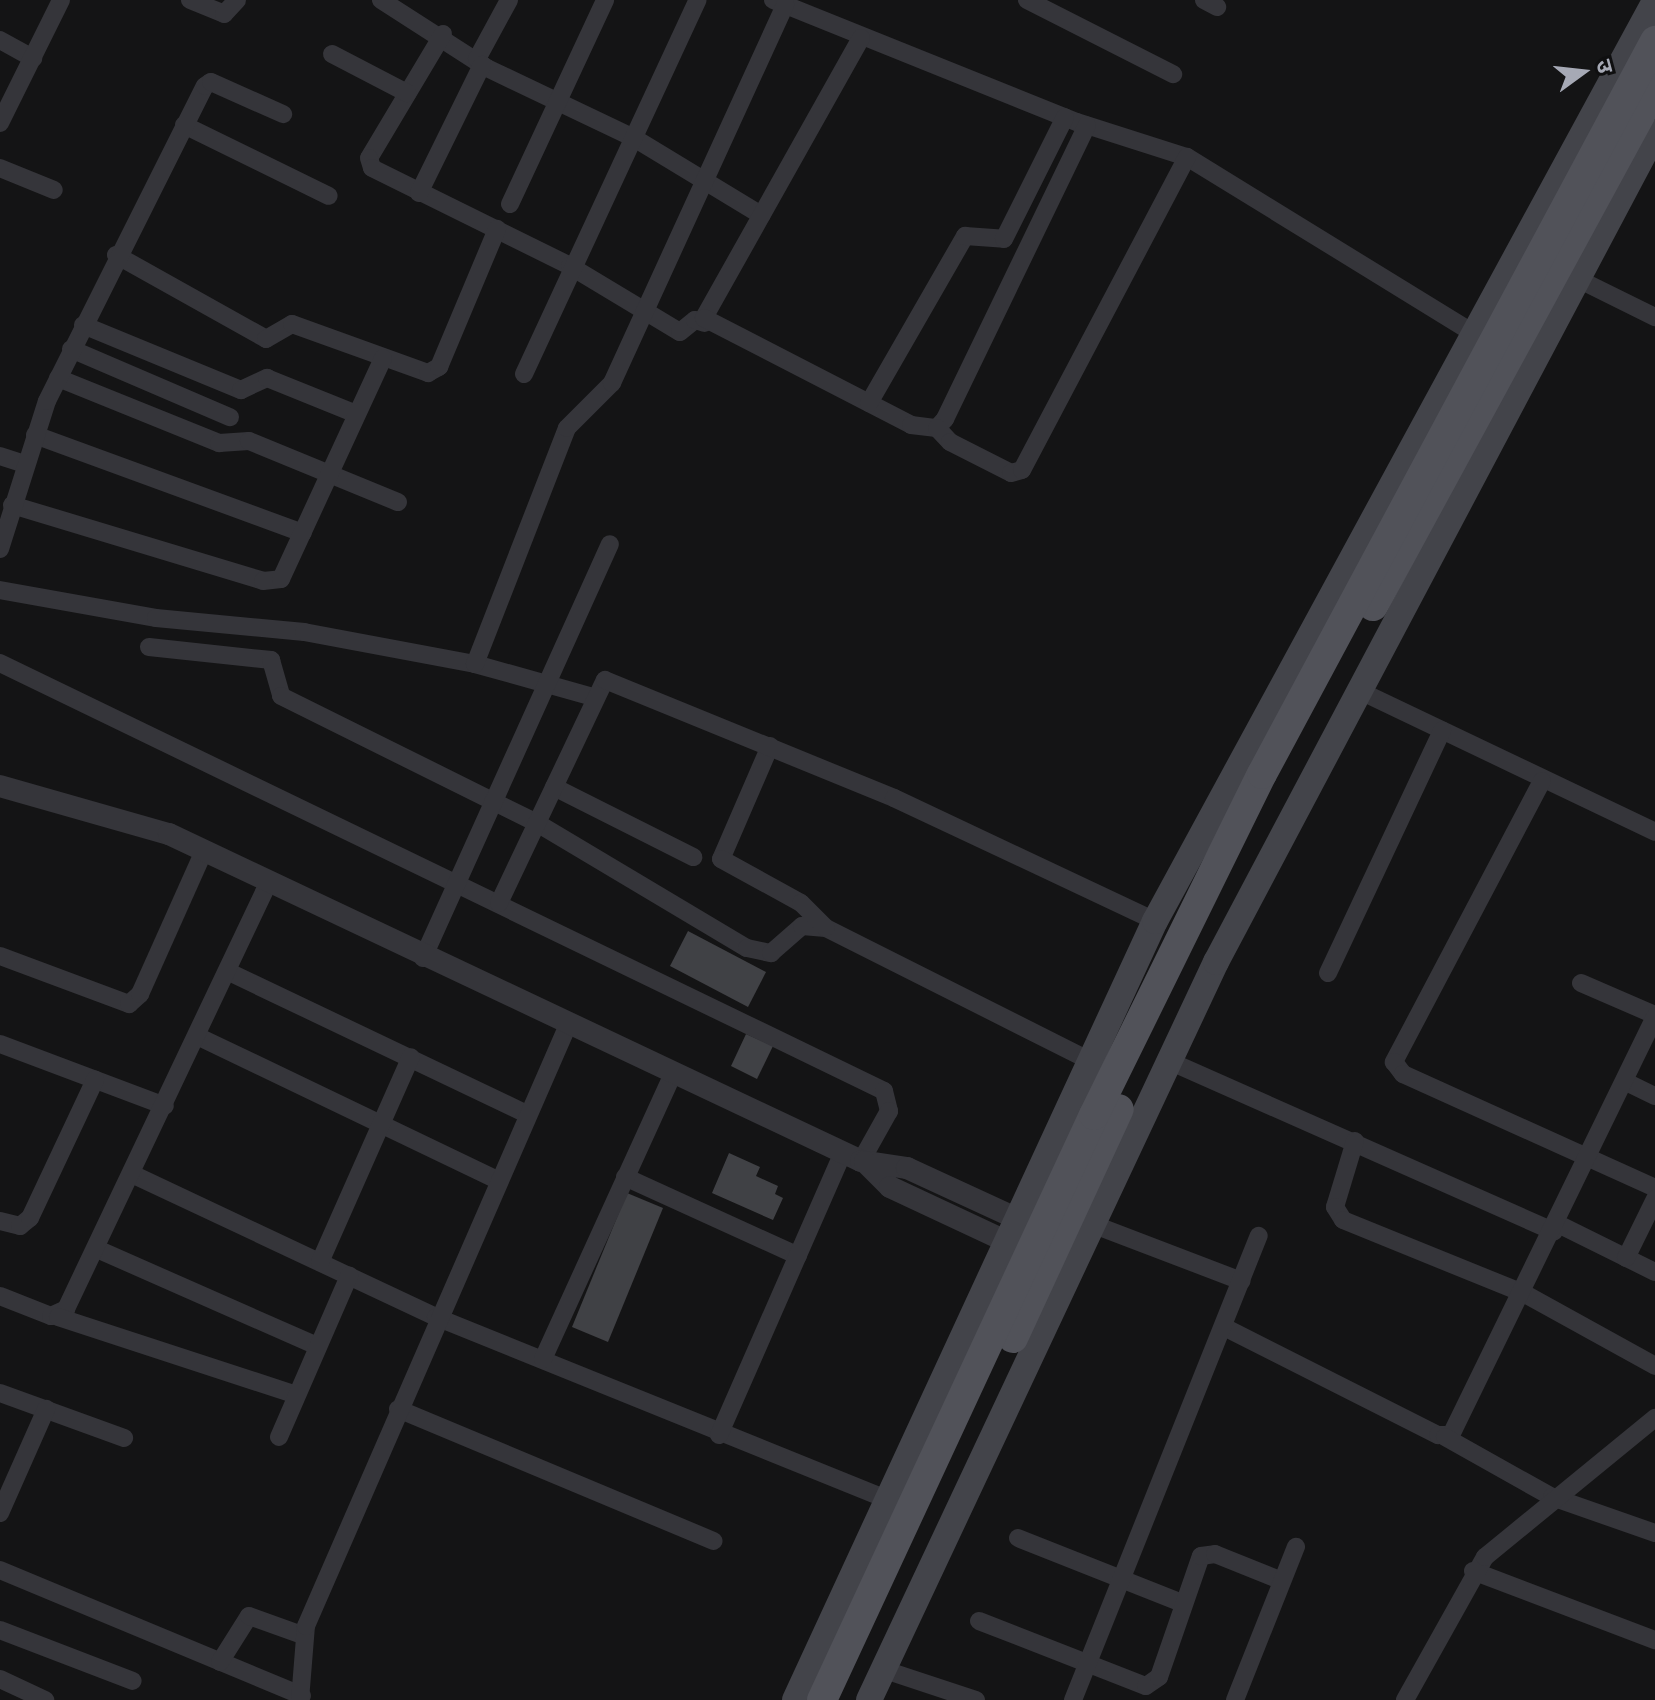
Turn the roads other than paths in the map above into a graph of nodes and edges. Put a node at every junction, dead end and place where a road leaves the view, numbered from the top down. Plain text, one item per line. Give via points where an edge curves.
1 (61, 0) edge
2 (190, 0) edge
3 (237, 0) edge
4 (381, 0) edge
5 (509, 0) edge
6 (605, 0) edge
7 (698, 0) edge
8 (1027, 0) edge
9 (1655, 1) edge
10 (779, 3) edge
11 (443, 34) junction
12 (861, 38) junction
13 (0, 40) edge
14 (1655, 41) edge
15 (332, 54) dead end
16 (33, 58) junction
17 (479, 62) junction
18 (1173, 74) dead end
19 (1655, 88) edge
20 (407, 93) junction
21 (559, 98) junction
22 (283, 114) dead end
23 (1065, 117) junction
24 (0, 123) edge
25 (184, 125) junction
26 (1087, 125) junction
27 (1655, 133) edge
28 (634, 138) junction
29 (1187, 157) junction
30 (0, 168) edge
31 (702, 183) junction
32 (54, 190) dead end
33 (419, 193) junction
34 (329, 196) dead end
35 (510, 204) dead end
36 (761, 215) junction
37 (497, 229) junction
38 (116, 255) junction
39 (570, 266) junction
40 (1578, 279) junction
41 (643, 310) junction
42 (1655, 317) edge
43 (705, 323) junction
44 (83, 325) junction
45 (1471, 332) junction
46 (71, 349) junction
47 (383, 358) junction
48 (524, 374) dead end
49 (58, 378) junction
50 (869, 403) junction
51 (356, 414) junction
52 (230, 417) dead end
53 (937, 428) junction
54 (35, 435) junction
55 (0, 456) edge
56 (25, 464) junction
57 (327, 476) junction
58 (398, 502) dead end
59 (12, 505) junction
60 (303, 533) junction
61 (610, 544) dead end
62 (0, 549) edge
63 (0, 590) edge
64 (281, 629) junction
65 (149, 647) dead end
66 (271, 660) junction
67 (0, 663) edge
68 (475, 664) junction
69 (545, 683) junction
70 (1360, 691) junction
71 (593, 697) junction
72 (1442, 731) junction
73 (770, 746) junction
74 (1542, 781) junction
75 (0, 786) edge
76 (554, 787) junction
77 (494, 800) junction
78 (537, 823) junction
79 (1655, 832) edge
80 (204, 851) junction
81 (693, 857) dead end
82 (269, 882) junction
83 (460, 882) junction
84 (499, 903) junction
85 (1155, 921) junction
86 (826, 928) junction
87 (0, 956) edge
88 (423, 958) junction
89 (229, 972) junction
90 (1328, 973) dead end
91 (1581, 983) dead end
92 (1655, 1015) edge
93 (568, 1025) junction
94 (199, 1037) junction
95 (0, 1044) edge
96 (411, 1057) junction
97 (1091, 1061) junction
98 (1169, 1061) junction
99 (673, 1074) junction
100 (95, 1080) junction
101 (1626, 1082) junction
102 (1655, 1096) edge
103 (165, 1106) junction
104 (527, 1114) junction
105 (381, 1126) junction
106 (1355, 1141) junction
107 (1592, 1156) junction
108 (856, 1159) junction
109 (134, 1175) junction
110 (625, 1177) junction
111 (497, 1180) junction
112 (1655, 1188) edge
113 (1655, 1199) edge
114 (0, 1221) edge
115 (1556, 1228) junction
116 (1259, 1236) dead end
117 (1050, 1243) junction
118 (97, 1249) junction
119 (798, 1256) junction
120 (1626, 1258) junction
121 (320, 1262) junction
122 (1655, 1272) edge
123 (349, 1276) junction
124 (1241, 1281) junction
125 (1523, 1293) junction
126 (0, 1296) edge
127 (58, 1317) junction
128 (436, 1317) junction
129 (1224, 1327) junction
130 (317, 1346) junction
131 (543, 1359) junction
132 (1655, 1366) edge
133 (0, 1393) edge
134 (297, 1395) junction
135 (46, 1409) junction
136 (398, 1409) junction
137 (1655, 1418) edge
138 (719, 1435) junction
139 (279, 1437) dead end
140 (1445, 1437) junction
141 (124, 1438) dead end
142 (6, 1483) edge
143 (1552, 1497) junction
144 (888, 1500) junction
145 (0, 1513) edge
146 (1655, 1533) edge
147 (1018, 1538) dead end
148 (714, 1541) dead end
149 (1296, 1547) dead end
150 (0, 1570) edge
151 (1473, 1571) junction
152 (1123, 1580) junction
153 (1282, 1581) junction
154 (1182, 1603) junction
155 (979, 1621) dead end
156 (0, 1630) edge
157 (302, 1635) junction
158 (1655, 1640) edge
159 (220, 1662) junction
160 (1092, 1663) junction
161 (882, 1669) junction
162 (0, 1679) edge
163 (133, 1681) dead end
164 (301, 1698) edge
165 (45, 1700) edge
166 (795, 1700) edge
167 (822, 1700) edge
168 (845, 1700) edge
169 (869, 1700) edge
170 (976, 1700) edge
171 (1073, 1700) edge
172 (1235, 1700) edge
173 (1405, 1700) edge

1 - 16 street
2 - 3 street via 224,14
4 - 11 street
5 - 17 street
6 - 21 street
7 - 28 street
8 - 18 street
9 - 45 main road
10 - 12 street
10 - 31 street
11 - 17 street
11 - 20 street
12 - 23 street via 965,72
12 - 36 street
13 - 16 street
14 - 117 main road via 1262,774
15 - 20 street
16 - 24 street
17 - 21 street
17 - 33 street
19 - 117 main road via 1281,778
20 - 33 street via 368,163
21 - 28 street
21 - 35 street
22 - 25 street via 211,82
23 - 26 street
23 - 50 street via 1004,239 965,236
25 - 34 street
25 - 38 street
26 - 29 street
26 - 53 street
27 - 40 main road
28 - 31 street
28 - 39 street
29 - 45 street
29 - 53 street via 1022,470 1011,473 950,442
30 - 32 street
31 - 36 street
31 - 41 street
33 - 37 street
36 - 43 street
37 - 39 street
37 - 47 street via 439,367 428,373
38 - 44 street
38 - 47 street via 266,339 292,324
39 - 41 street
39 - 48 street
40 - 42 street
40 - 70 main road
41 - 43 street via 684,333 695,320
41 - 68 street via 607,393 567,428
43 - 50 street
44 - 46 street
44 - 51 street via 241,390 267,378
45 - 85 main road
46 - 49 street
46 - 52 street
47 - 51 street
49 - 54 street
49 - 57 street via 219,443 249,441
50 - 53 street via 911,425
51 - 57 street
54 - 56 street
54 - 60 street
55 - 56 street
56 - 59 street
57 - 58 street
57 - 60 street
59 - 60 street via 263,581 286,573
59 - 62 street
61 - 69 street
63 - 64 street via 156,618
64 - 66 street
64 - 68 street
65 - 66 street
66 - 77 street via 281,696
67 - 83 street
68 - 69 street
69 - 71 street
69 - 77 street
70 - 72 street
70 - 98 main road
71 - 73 street via 599,685 614,681
71 - 76 street
72 - 74 street
72 - 90 street
73 - 85 street
73 - 86 street via 721,859 801,903
74 - 79 street
74 - 107 street via 1394,1062 1403,1074
75 - 80 street via 129,818
76 - 78 street
76 - 81 street
77 - 78 street
77 - 83 street
78 - 84 street
78 - 86 street via 762,955 802,926
80 - 82 street
80 - 87 street via 140,994 129,1004
82 - 88 street
82 - 89 street
83 - 84 street
83 - 88 street
84 - 108 street via 884,1091 889,1111
85 - 97 main road
86 - 97 street
88 - 93 street
89 - 94 street
89 - 96 street
91 - 92 street
92 - 101 street
93 - 99 street
93 - 104 street
94 - 103 street
94 - 105 street
95 - 100 street
96 - 104 street
96 - 105 street
97 - 117 main road
98 - 106 street
98 - 117 main road
99 - 108 street
99 - 110 street
100 - 103 street
100 - 114 street via 30,1218 20,1226
101 - 102 street
101 - 107 street
103 - 109 street
104 - 111 street
105 - 111 street
105 - 121 street
106 - 115 street
106 - 125 street via 1336,1214
107 - 112 street
107 - 115 street
108 - 117 street via 899,1192
108 - 119 street
109 - 118 street
109 - 121 street
110 - 119 street
110 - 131 street
111 - 128 street
113 - 120 street
115 - 120 street
115 - 125 street
116 - 124 street
117 - 124 street
117 - 144 main road
117 - 161 main road
117 - 167 main road
117 - 168 main road
118 - 127 street
118 - 130 street
119 - 138 street
120 - 122 street
121 - 123 street
123 - 128 street
123 - 130 street
124 - 129 street
125 - 132 street
125 - 140 street via 1455,1432
126 - 127 street
127 - 134 street
128 - 131 street
128 - 136 street
129 - 140 street
129 - 152 street
130 - 134 street
131 - 138 street
133 - 135 street
134 - 139 street
135 - 141 street
135 - 142 street
136 - 148 street
136 - 157 street
137 - 143 street
138 - 144 street
140 - 143 street
142 - 145 street
143 - 146 street
143 - 151 street
144 - 166 main road
147 - 152 street
149 - 153 street
150 - 159 street
151 - 158 street
151 - 173 street
152 - 154 street
152 - 160 street
153 - 154 street via 1208,1553 1197,1561
153 - 172 street
154 - 160 street via 1154,1684
155 - 160 street
156 - 163 street
157 - 159 street via 249,1616
157 - 164 street
159 - 164 street
160 - 171 street
161 - 169 main road
161 - 170 street
162 - 165 street

